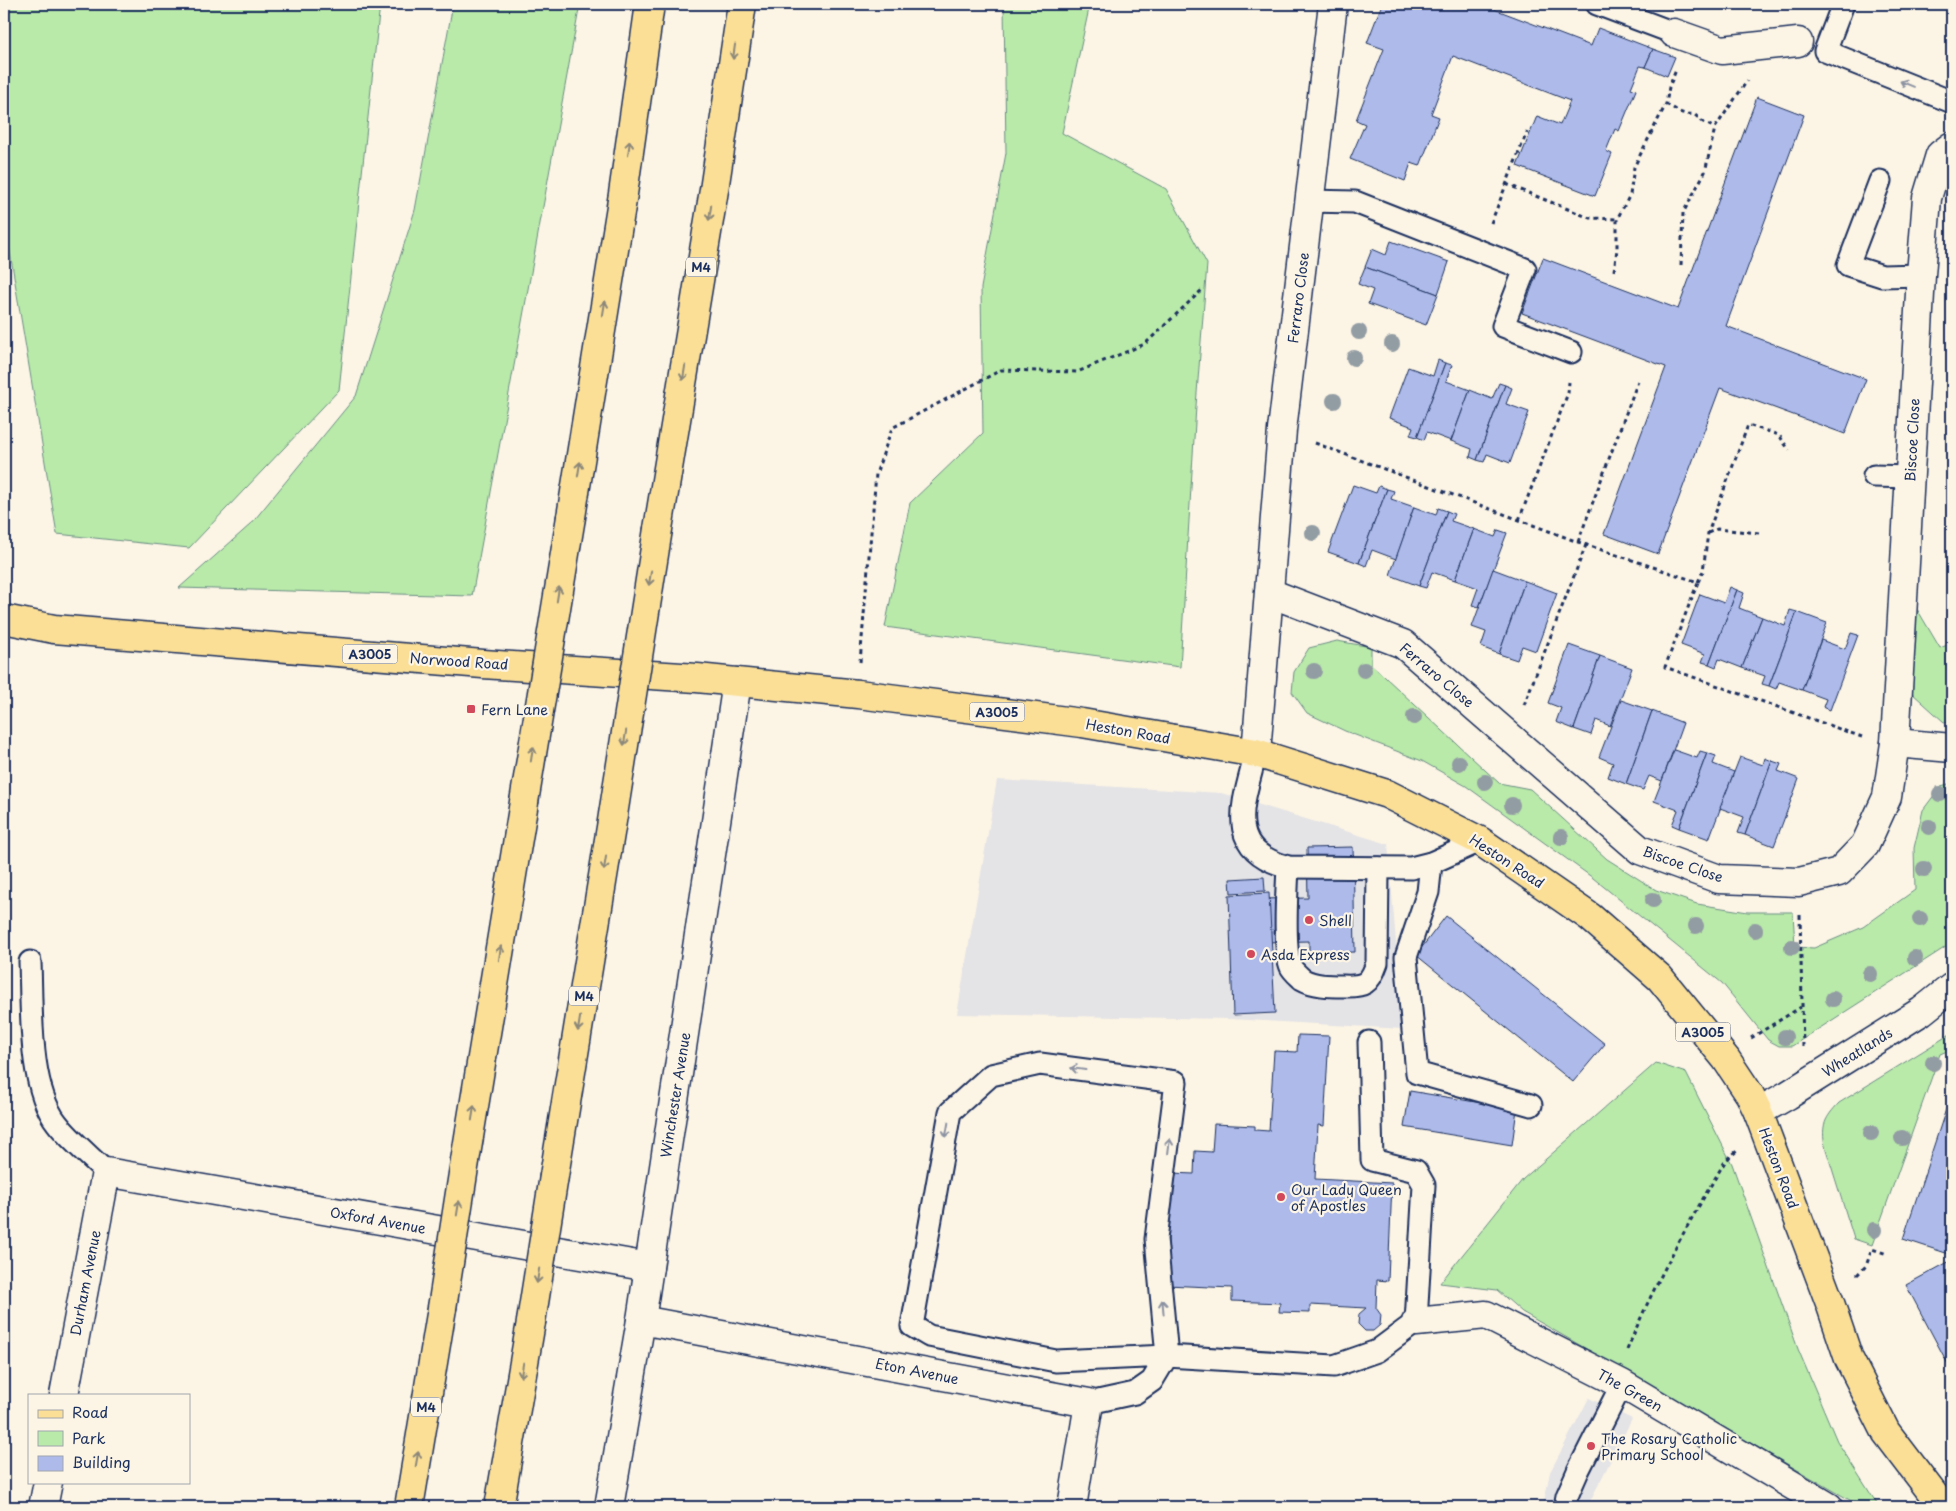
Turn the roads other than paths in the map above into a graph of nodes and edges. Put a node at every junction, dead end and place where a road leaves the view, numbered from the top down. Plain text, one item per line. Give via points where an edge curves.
1 (650, 4) edge
2 (742, 4) edge
3 (1333, 4) edge
4 (1597, 4) edge
5 (1843, 4) edge
6 (1681, 35) joint
7 (1786, 43) joint
8 (1825, 51) junction
9 (1952, 102) edge
10 (1952, 146) edge
11 (1880, 181) dead end
12 (1309, 201) junction
13 (1921, 275) junction
14 (1571, 352) road end
15 (1874, 476) dead end
16 (1910, 477) junction
17 (1270, 593) junction
18 (4, 619) edge
19 (737, 682) junction
20 (1511, 739) joint
21 (1894, 743) junction
22 (1952, 748) edge
23 (1256, 753) junction
24 (1480, 841) junction
25 (1431, 863) junction
26 (1288, 867) junction
27 (1378, 868) junction
28 (30, 962) dead end
29 (1952, 987) edge
30 (1369, 1042) dead end
31 (1531, 1105) dead end
32 (1761, 1120) junction
33 (106, 1172) junction
34 (649, 1267) junction
35 (642, 1320) junction
36 (1416, 1322) junction
37 (1168, 1356) junction
38 (1618, 1382) junction
39 (64, 1394) edge
40 (1089, 1403) junction
41 (48, 1484) edge
42 (43, 1507) edge
43 (409, 1507) edge
44 (500, 1507) edge
45 (609, 1507) edge
46 (1072, 1507) edge
47 (1565, 1507) edge
48 (1829, 1507) edge
49 (1943, 1507) edge

43 -> 1 main road, M4, bridge via 571,517
2 -> 44 main road, M4, bridge
3 - 12 street, Ferraro Close
4 - 6 lane
5 - 8 lane
6 - 7 street via 1722,50
7 - 8 lane
9 -> 8 lane
10 - 13 street, Biscoe Close via 1940,155 1928,198
11 - 13 lane via 1848,265 1882,276
12 - 14 lane via 1355,202 1525,269 1503,326
12 - 17 street, Ferraro Close via 1282,430
13 - 16 street, Biscoe Close
15 - 16 lane
16 - 21 street, Biscoe Close
17 - 20 street, Ferraro Close via 1403,644
17 - 23 street, Ferraro Close
18 - 19 main road, Norwood Road / A3005 via 90,632
19 - 23 main road, Heston Road / A3005 via 1082,723
19 - 34 street, Winchester Avenue
20 - 21 street, Biscoe Close via 1640,850 1719,879 1799,882 1839,872 1865,845 1887,798
21 - 22 street
23 - 24 main road, Heston Road / A3005 via 1387,794
23 - 26 lane via 1242,808 1243,832 1251,847 1265,859
24 - 25 lane
24 - 32 main road, Heston Road / A3005 via 1590,917 1653,972 1726,1059 1750,1095
25 - 27 lane via 1412,868
25 - 31 lane via 1428,892 1406,957 1417,1073
26 - 27 lane
26 - 27 lane via 1287,947 1291,968 1302,979 1321,986 1359,987 1374,973 1377,963
28 - 33 lane via 39,1088 56,1123
29 - 32 street, Wheatlands via 1922,1011 1805,1085
30 - 36 lane via 1372,1160 1416,1171 1424,1185
32 - 49 main road, Heston Road / A3005 via 1849,1359 1886,1432
33 - 34 street, Oxford Avenue
33 - 39 street, Durham Avenue
34 - 35 street, Winchester Avenue
35 - 40 street, Eton Avenue
35 - 45 street, Winchester Avenue
36 - 37 lane via 1377,1351 1334,1366
36 - 38 street, The Green via 1486,1315
37 -> 37 lane via 1156,1239 1176,1082 1040,1064 991,1075 950,1112 912,1326 929,1336 1056,1361
37 - 40 lane via 1152,1381 1135,1393
38 - 47 lane
38 - 48 street, The Green
40 - 46 street
41 - 42 street

